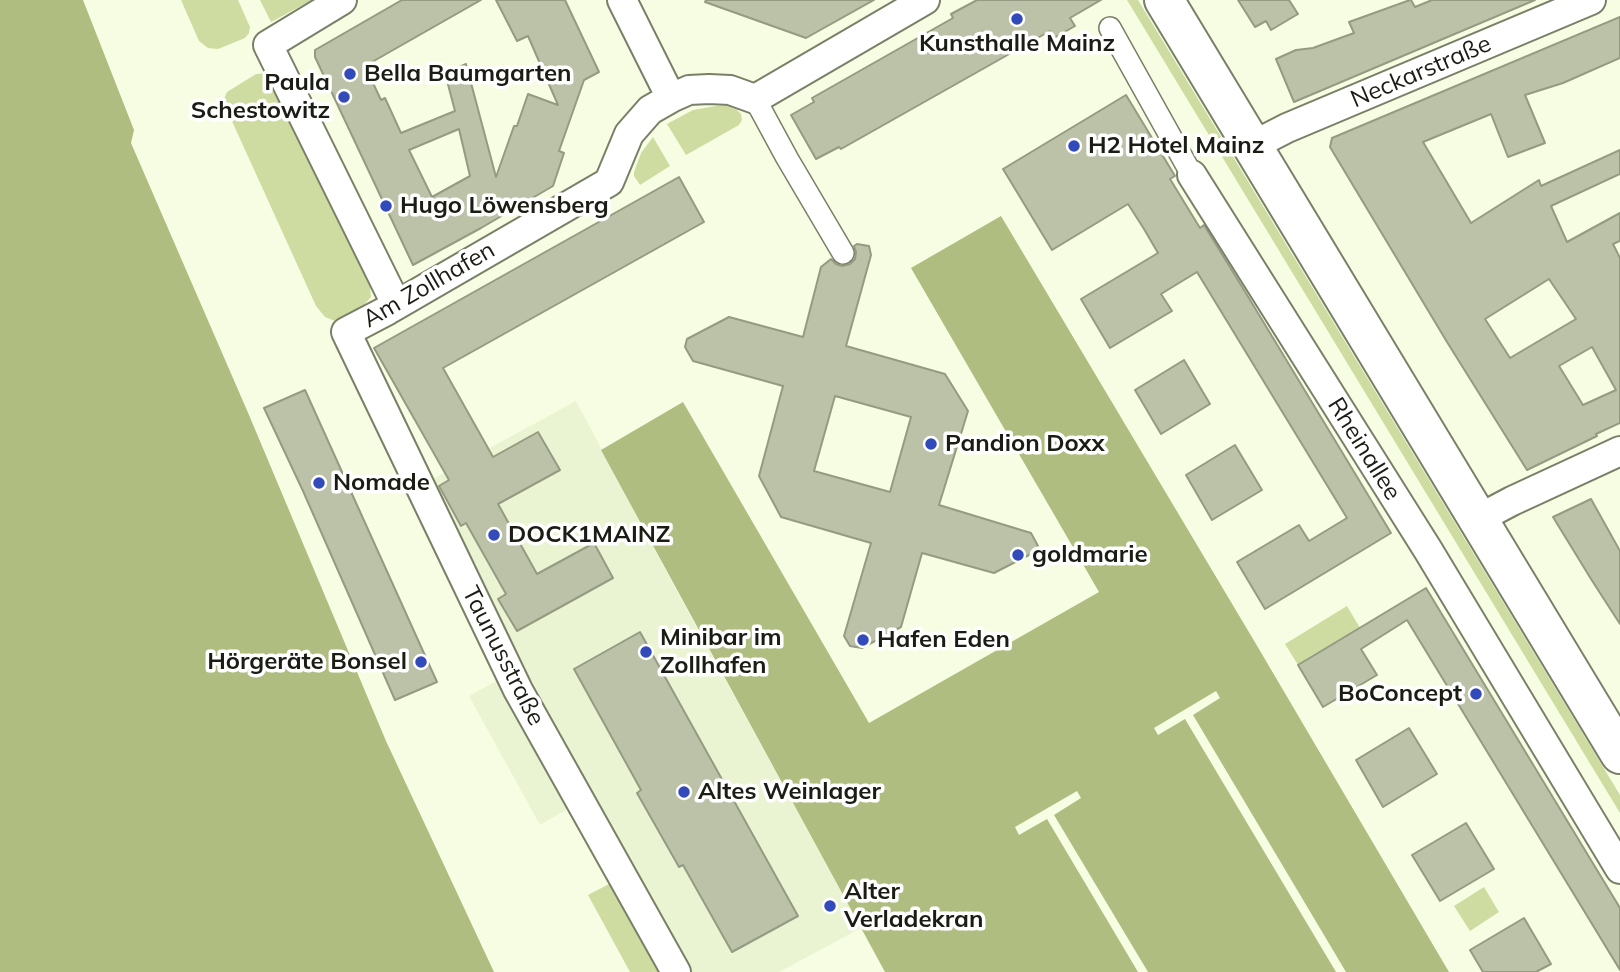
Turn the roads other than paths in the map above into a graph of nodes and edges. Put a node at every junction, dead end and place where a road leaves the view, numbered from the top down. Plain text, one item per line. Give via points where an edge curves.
1 (342, 0) edge
2 (622, 0) edge
3 (925, 0) edge
4 (1164, 0) edge
5 (1591, 0) edge
6 (1110, 28) dead end
7 (671, 98) junction
8 (755, 99) junction
9 (1252, 146) junction
10 (1192, 175) joint
11 (842, 253) dead end
12 (397, 304) junction
13 (346, 332) joint
14 (1620, 451) edge
15 (1478, 519) junction
16 (1620, 754) edge
17 (1620, 869) edge
18 (676, 972) edge

1 - 12 street via 268,45
2 - 7 street
3 - 8 street
4 - 9 main road
5 - 9 street, Neckarstraße
6 - 10 street, Rheinallee
7 - 8 street, Am Zollhafen via 689,90 709,89
7 - 12 street, Am Zollhafen via 650,110 629,134 609,182
8 - 11 street
9 - 15 main road
10 - 17 street, Rheinallee via 1434,560
12 - 13 street, Am Zollhafen
13 - 18 street, Taunusstraße via 518,690
14 - 15 street
15 - 16 main road

